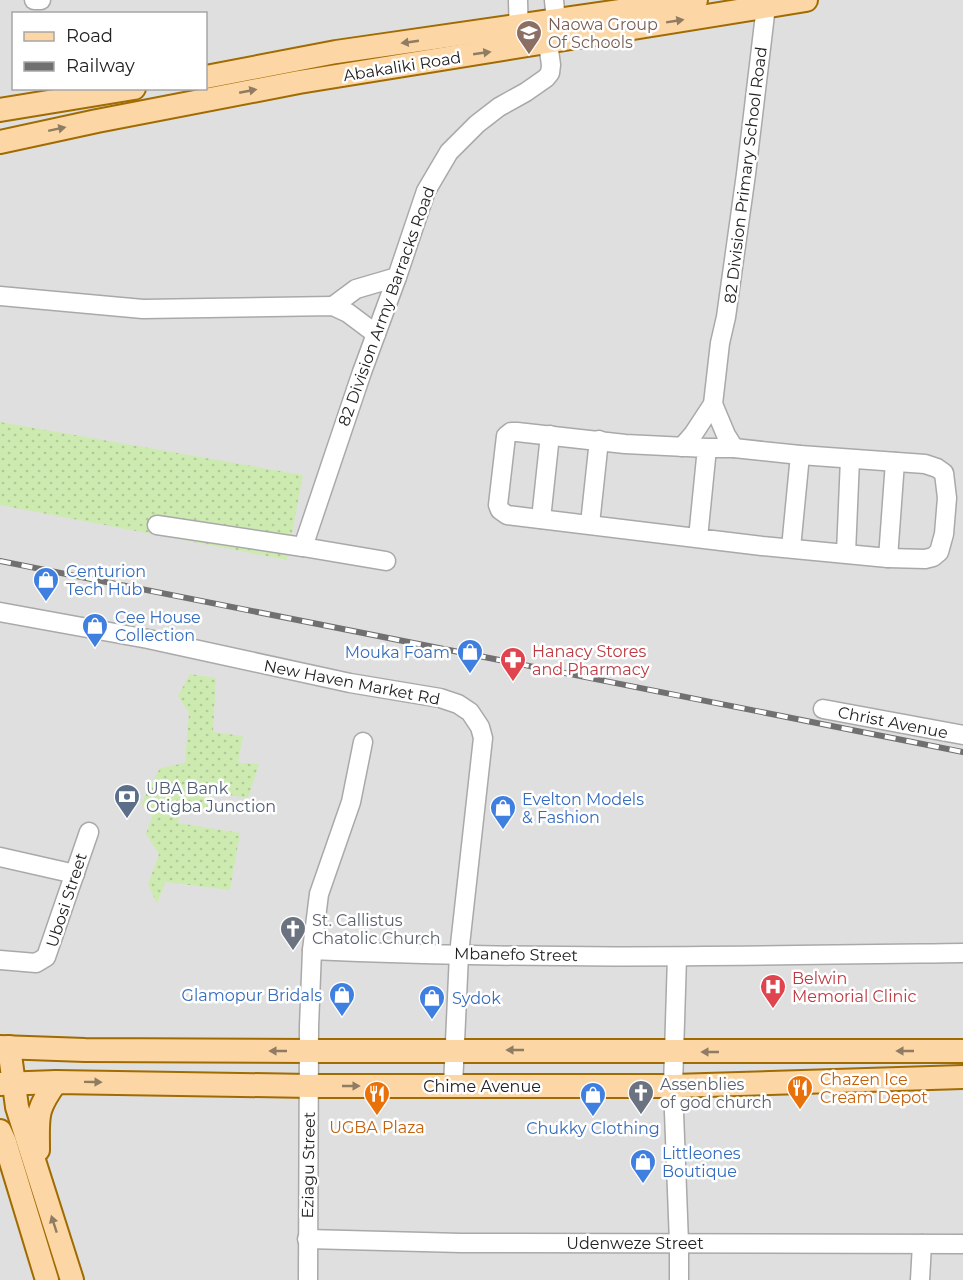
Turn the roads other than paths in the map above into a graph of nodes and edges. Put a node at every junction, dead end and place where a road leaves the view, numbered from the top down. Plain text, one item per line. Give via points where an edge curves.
1 (34, 0) edge
2 (40, 0) edge
3 (518, 0) edge
4 (696, 0) edge
5 (806, 0) edge
6 (766, 6) junction
7 (554, 26) edge
8 (519, 36) junction
9 (207, 77) edge
10 (122, 90) edge
11 (0, 110) edge
12 (0, 142) edge
13 (397, 277) junction
14 (0, 296) edge
15 (333, 306) junction
16 (376, 334) junction
17 (713, 404) junction
18 (550, 435) junction
19 (599, 440) junction
20 (682, 447) junction
21 (707, 448) junction
22 (735, 448) junction
23 (800, 455) junction
24 (850, 459) junction
25 (895, 462) junction
26 (541, 519) junction
27 (590, 524) junction
28 (157, 525) dead end
29 (698, 538) junction
30 (303, 547) junction
31 (791, 548) junction
32 (846, 553) junction
33 (888, 558) junction
34 (386, 561) dead end
35 (0, 612) edge
36 (823, 709) dead end
37 (963, 735) edge
38 (363, 742) dead end
39 (89, 832) dead end
40 (0, 857) edge
41 (75, 874) junction
42 (312, 950) junction
43 (963, 953) edge
44 (459, 954) junction
45 (677, 957) junction
46 (0, 960) edge
47 (4, 1047) edge
48 (310, 1051) junction
49 (453, 1051) junction
50 (963, 1051) edge
51 (674, 1052) junction
52 (963, 1077) edge
53 (56, 1082) junction
54 (7, 1084) edge
55 (310, 1086) junction
56 (453, 1086) junction
57 (673, 1086) junction
58 (2, 1136) edge
59 (37, 1170) junction
60 (307, 1239) junction
61 (679, 1243) junction
62 (922, 1244) junction
63 (963, 1244) edge
64 (47, 1280) edge
65 (72, 1280) edge
66 (308, 1280) edge
67 (679, 1280) edge
68 (920, 1280) edge

1 - 2 street
3 - 8 street
4 - 7 main road, Abakaliki Road
5 - 6 main road, Abakaliki Road
7 -> 6 main road, Abakaliki Road
6 - 17 street, 82 Division Primary School Road
7 - 8 main road, Abakaliki Road
7 - 13 street, 82 Division Army Barracks Road via 550,73 546,78 477,124 441,163 426,190
8 -> 9 main road, Abakaliki Road via 336,52
12 -> 8 main road, Abakaliki Road
10 - 11 main road
13 - 15 street via 356,290
13 - 16 street, 82 Division Army Barracks Road
14 - 15 street via 143,309
15 - 16 street
16 - 30 street, 82 Division Army Barracks Road
17 - 20 street
17 - 22 street
18 - 19 street
18 - 26 street
18 - 26 street via 510,432 506,436 498,505 507,514
19 - 20 street
19 - 27 street
20 - 21 street
21 - 22 street
21 - 29 street
22 - 23 street
23 - 24 street
23 - 31 street
24 - 25 street
24 - 32 street
25 - 33 street
25 - 33 street via 925,464 944,473 945,534 939,552 933,557
26 - 27 street
27 - 29 street
28 - 30 street
29 - 31 street
30 - 34 street
31 - 32 street
32 - 33 street
35 - 44 street, New Haven Market Rd via 440,698 470,712 483,738
36 - 37 street, Christ Avenue
38 - 42 street via 351,802 319,894
39 - 41 street, Ubosi Street
40 - 41 street
41 - 46 street, Ubosi Street via 46,957 36,963
42 - 44 street, Mbanefo Street
42 - 48 street
43 - 45 street, Mbanefo Street
44 - 45 street, Mbanefo Street
44 - 49 street, New Haven Market Rd
45 - 51 street
48 -> 47 main road
47 - 54 main road
48 - 49 main road
48 - 55 street, Eziagu Street
51 -> 49 main road
49 - 56 street, New Haven Market Rd
50 -> 51 main road
51 - 57 street
52 - 57 main road, Chime Avenue
53 - 54 main road, Chime Avenue
53 -> 55 main road, Chime Avenue
53 - 59 main road via 39,1111
54 - 59 main road
55 -> 56 main road, Chime Avenue
55 - 60 street, Eziagu Street
56 - 57 main road, Chime Avenue
57 - 61 street
58 - 64 main road
65 -> 59 main road
60 - 61 street, Udenweze Street
60 - 66 street, Eziagu Street
61 - 62 street, Udenweze Street
61 - 67 street
62 - 63 street, Udenweze Street
62 - 68 street

